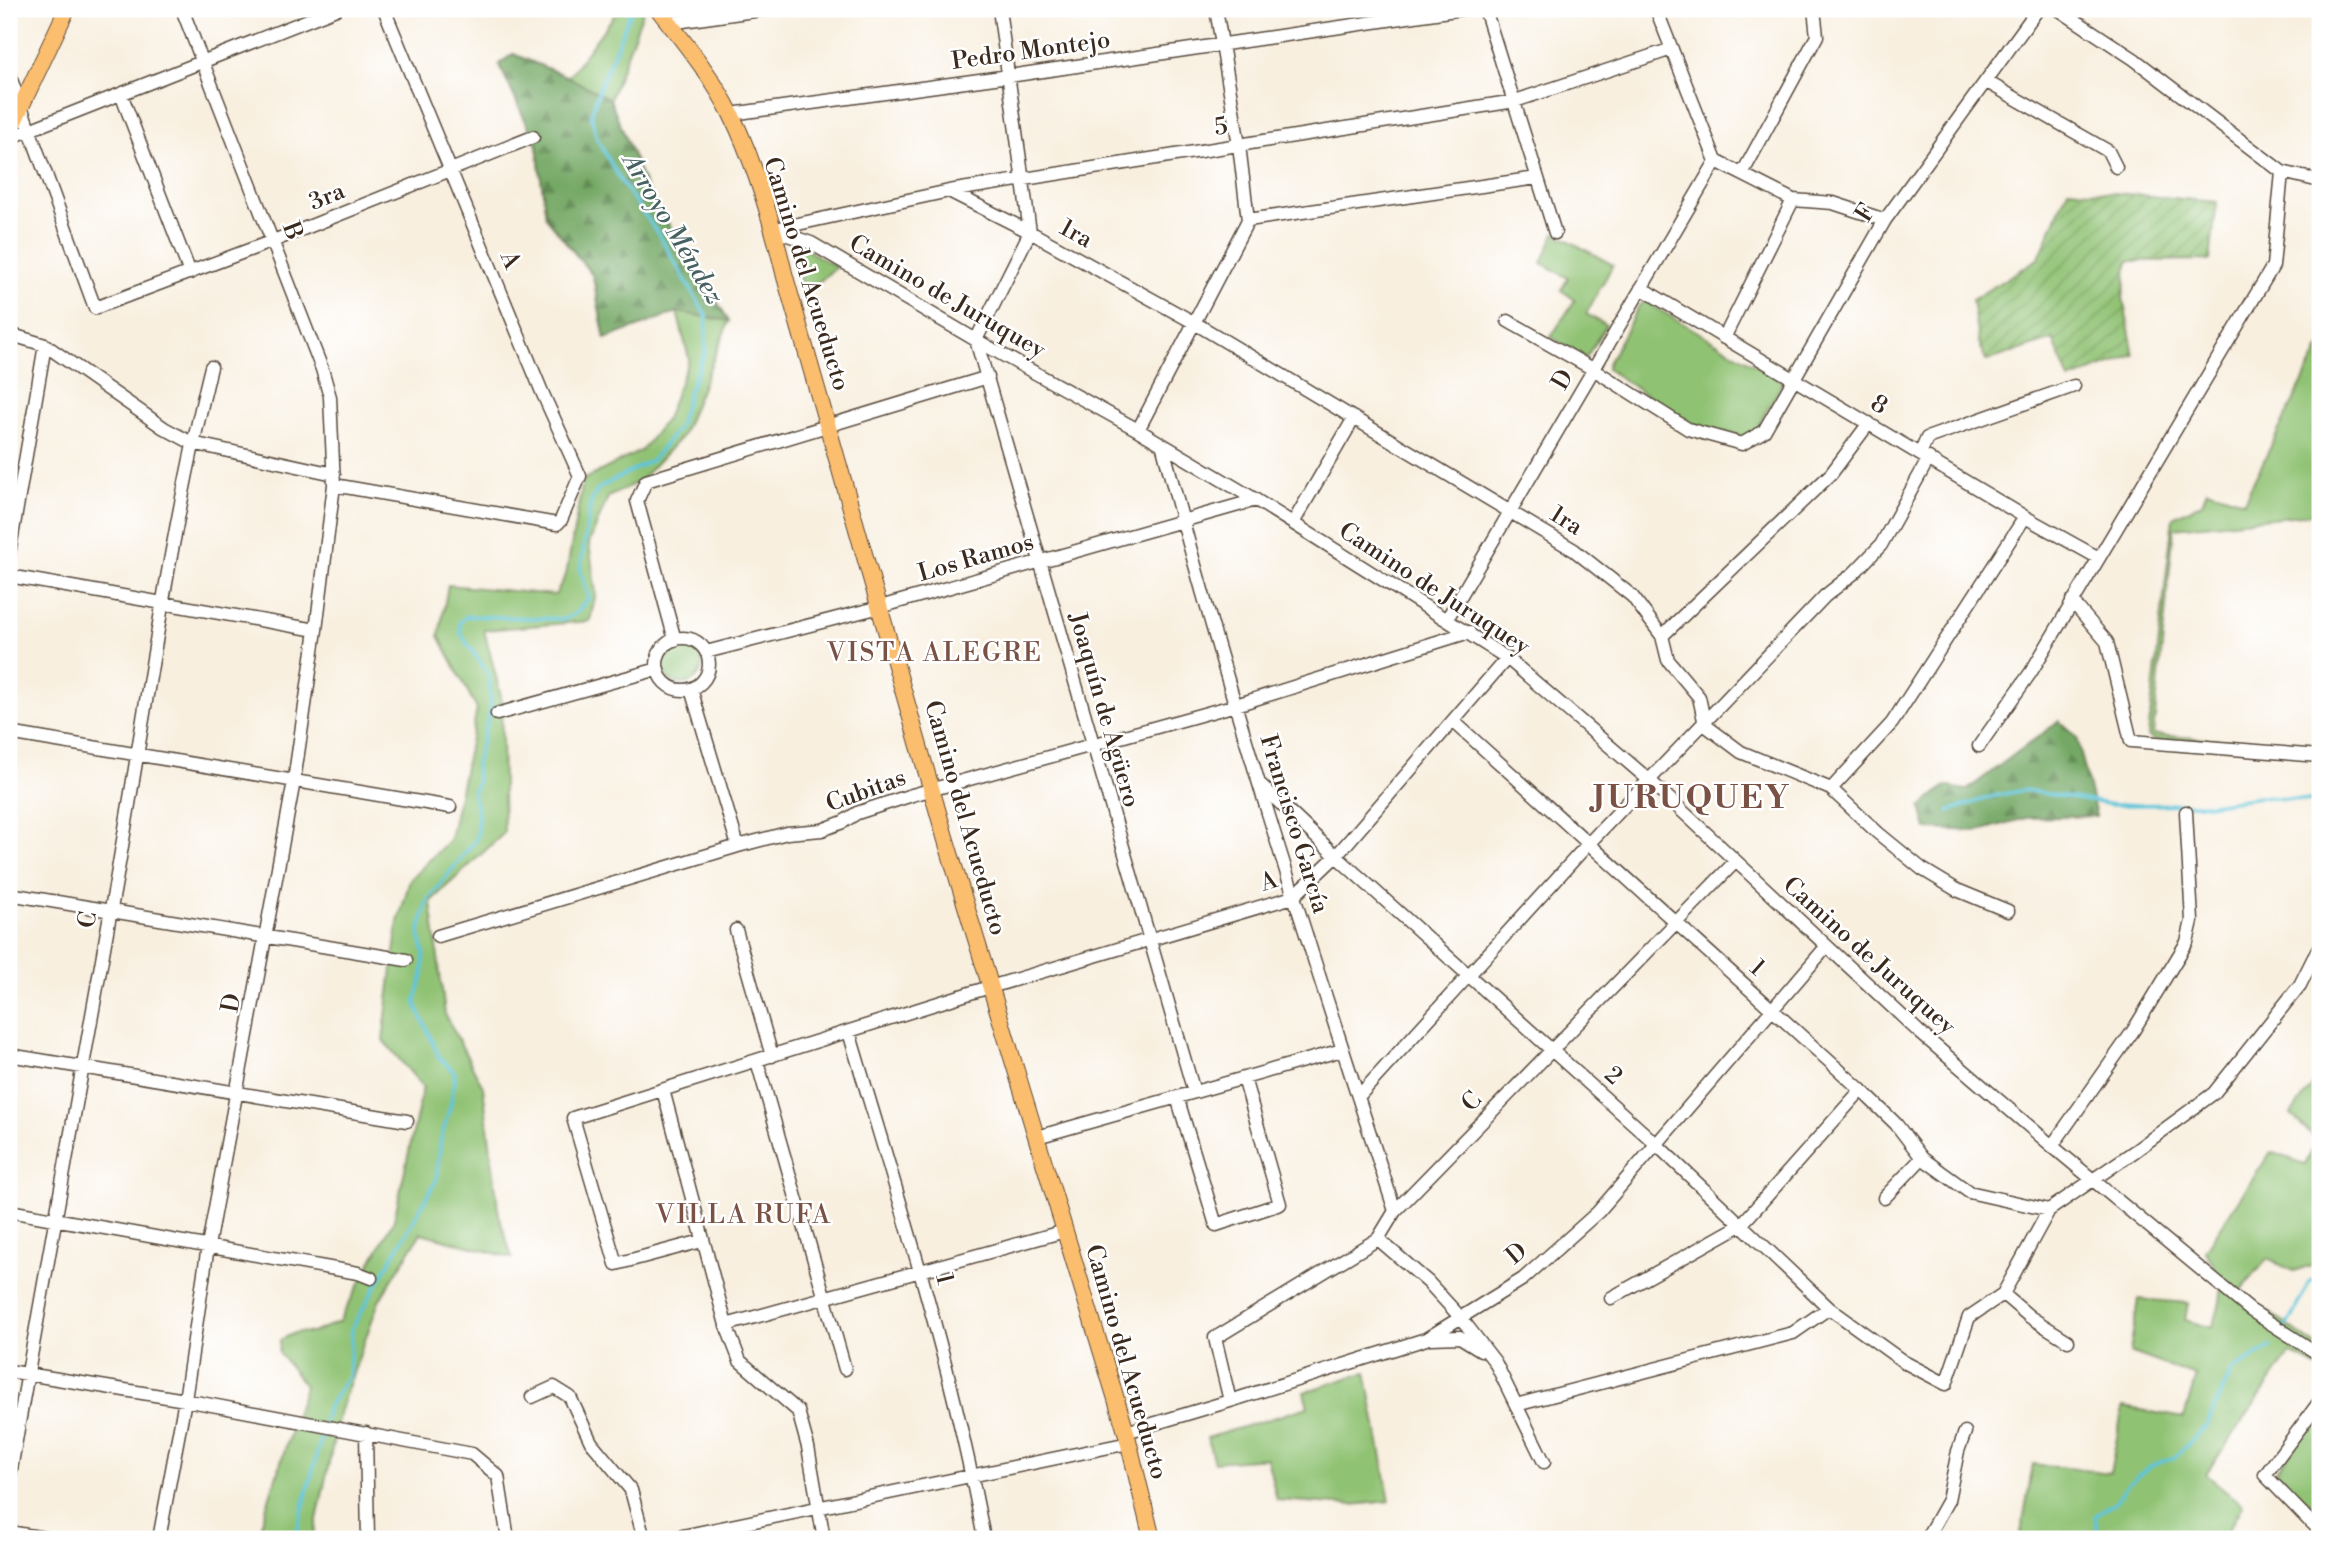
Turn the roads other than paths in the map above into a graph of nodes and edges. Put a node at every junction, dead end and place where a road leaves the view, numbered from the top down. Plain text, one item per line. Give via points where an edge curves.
1 (68, 9) edge
2 (182, 9) edge
3 (336, 9) edge
4 (384, 9) edge
5 (658, 9) edge
6 (768, 9) edge
7 (999, 9) edge
8 (1216, 9) edge
9 (1462, 9) edge
10 (1485, 9) edge
11 (1656, 9) edge
12 (1814, 9) edge
13 (2038, 9) edge
14 (2058, 9) edge
15 (669, 23) junction
16 (1221, 45) junction
17 (1672, 49) junction
18 (202, 61) junction
19 (9, 74) edge
20 (1009, 76) junction
21 (1987, 82) junction
22 (121, 94) junction
23 (1515, 101) junction
24 (20, 108) junction
25 (731, 114) junction
26 (28, 131) junction
27 (9, 132) edge
28 (533, 136) dead end
29 (9, 138) edge
30 (1239, 145) junction
31 (1716, 161) junction
32 (2116, 167) dead end
33 (450, 170) junction
34 (2282, 172) junction
35 (1742, 174) junction
36 (1537, 178) junction
37 (1023, 180) junction
38 (2320, 181) edge
39 (949, 191) junction
40 (1793, 200) junction
41 (1248, 220) junction
42 (1885, 220) junction
43 (774, 230) junction
44 (1030, 232) junction
45 (1555, 233) dead end
46 (273, 241) junction
47 (190, 273) junction
48 (1641, 288) junction
49 (1508, 321) dead end
50 (1193, 322) junction
51 (9, 334) edge
52 (1724, 338) junction
53 (976, 340) junction
54 (45, 345) junction
55 (211, 367) dead end
56 (1594, 369) junction
57 (988, 377) junction
58 (1795, 379) junction
59 (2074, 386) dead end
60 (1354, 418) junction
61 (828, 424) junction
62 (1869, 424) junction
63 (1138, 430) junction
64 (192, 443) junction
65 (1163, 447) junction
66 (1924, 456) junction
67 (334, 480) junction
68 (1256, 500) junction
69 (1511, 511) junction
70 (2025, 517) junction
71 (1182, 521) junction
72 (1293, 523) junction
73 (9, 554) edge
74 (2097, 557) junction
75 (1040, 562) junction
76 (9, 576) edge
77 (2072, 601) junction
78 (163, 603) junction
79 (880, 607) junction
80 (1447, 620) junction
81 (316, 630) junction
82 (1469, 632) junction
83 (1662, 636) junction
84 (675, 640) junction
85 (706, 652) junction
86 (1507, 657) junction
87 (657, 669) junction
88 (691, 689) junction
89 (1236, 705) junction
90 (497, 713) dead end
91 (1453, 721) junction
92 (1705, 724) junction
93 (9, 733) edge
94 (1093, 746) junction
95 (1979, 746) dead end
96 (138, 756) junction
97 (2320, 756) edge
98 (1649, 780) junction
99 (294, 781) junction
100 (1261, 785) junction
101 (1831, 789) junction
102 (931, 790) junction
103 (450, 807) dead end
104 (2186, 813) dead end
105 (1590, 843) junction
106 (738, 846) junction
107 (1336, 856) junction
108 (1735, 862) junction
109 (9, 894) edge
110 (1293, 897) junction
111 (2008, 911) dead end
112 (111, 913) junction
113 (1676, 923) junction
114 (736, 930) dead end
115 (438, 936) dead end
116 (267, 938) junction
117 (1150, 941) junction
118 (2320, 945) edge
119 (1827, 946) junction
120 (406, 960) dead end
121 (1469, 974) junction
122 (991, 987) junction
123 (1772, 1009) junction
124 (849, 1032) junction
125 (1552, 1049) junction
126 (1342, 1050) junction
127 (9, 1055) edge
128 (772, 1056) junction
129 (757, 1061) junction
130 (85, 1067) junction
131 (1244, 1078) junction
132 (663, 1090) junction
133 (1861, 1090) junction
134 (1195, 1091) junction
135 (236, 1092) junction
136 (1177, 1097) junction
137 (1358, 1097) junction
138 (407, 1121) dead end
139 (1037, 1137) junction
140 (1656, 1144) junction
141 (2052, 1146) junction
142 (1922, 1158) junction
143 (2094, 1180) junction
144 (1884, 1198) dead end
145 (2049, 1210) junction
146 (9, 1211) edge
147 (1395, 1211) junction
148 (56, 1219) junction
149 (1741, 1225) junction
150 (1065, 1231) junction
151 (1378, 1239) junction
152 (702, 1241) junction
153 (208, 1246) junction
154 (921, 1271) junction
155 (371, 1278) dead end
156 (2003, 1294) junction
157 (824, 1296) junction
158 (1611, 1298) dead end
159 (1829, 1308) junction
160 (1461, 1318) junction
161 (726, 1325) junction
162 (1426, 1339) junction
163 (2068, 1341) dead end
164 (2320, 1355) edge
165 (1495, 1362) junction
166 (845, 1369) dead end
167 (9, 1371) edge
168 (27, 1374) junction
169 (532, 1398) dead end
170 (185, 1400) junction
171 (1230, 1401) junction
172 (2320, 1401) edge
173 (1516, 1405) junction
174 (1965, 1432) dead end
175 (366, 1433) junction
176 (1127, 1437) junction
177 (1544, 1462) dead end
178 (973, 1477) junction
179 (9, 1481) edge
180 (819, 1508) junction
181 (9, 1532) edge
182 (2320, 1532) edge
183 (51, 1539) edge
184 (159, 1539) edge
185 (368, 1539) edge
186 (508, 1539) edge
187 (644, 1539) edge
188 (668, 1539) edge
189 (824, 1539) edge
190 (984, 1539) edge
191 (1152, 1539) edge
192 (1926, 1539) edge

1 - 24 main road
2 - 18 street, B
3 - 18 street
4 - 33 street, A
5 - 15 main road, Camino del Acueducto
6 - 15 street
7 - 20 street, 1ra
8 - 16 street
9 - 16 street, Pedro Montejo
10 - 23 street
11 - 17 street
12 - 35 street via 1817,36
13 - 21 street, F
14 - 34 street via 2134,59
15 - 25 main road, Camino del Acueducto
16 - 20 street, Pedro Montejo
16 - 30 street
17 - 23 street, 5
17 - 31 street
18 - 22 street
18 - 46 street, B
19 - 24 street
20 - 25 street, Pedro Montejo
20 - 37 street, 1ra
21 - 32 street via 2108,151
21 - 42 street, F
22 - 26 street
22 - 47 street
23 - 30 street, 5
23 - 36 street
24 - 26 street
24 - 27 main road
25 - 43 main road, Camino del Acueducto
26 - 29 street
26 - 47 street, 3ra via 95,308
28 - 33 street, 3ra
30 - 37 street, 5
30 - 41 street
31 - 35 street
31 - 48 street, D
33 - 46 street, 3ra
33 - 67 street, A via 580,475 557,524
34 - 38 street
34 - 74 street via 2273,266
35 - 40 street
36 - 41 street
36 - 45 street
37 - 39 street, 5
37 - 44 street, 1ra
39 - 43 street, 5
39 - 44 street, 1ra
40 - 42 street via 1833,203
40 - 52 street
41 - 50 street
42 - 58 street, F
43 - 53 street, Camino de Juruquey via 811,243
43 - 61 main road, Camino del Acueducto
44 - 50 street, 1ra
44 - 53 street
46 - 47 street, 3ra
46 - 67 street, B via 330,397
48 - 52 street, 8
48 - 56 street, D
49 - 56 street
50 - 60 street, 1ra
50 - 63 street
51 - 54 street
52 - 58 street, 8
53 - 57 street, Joaquín de Agüero
53 - 63 street, Camino de Juruquey
54 - 64 street
54 - 73 street
55 - 64 street, C
56 - 58 street, F via 1688,429 1741,444 1764,431
56 - 69 street, D
57 - 61 street
57 - 75 street, Joaquín de Agüero
58 - 62 street, 8
59 - 66 street via 1927,438
60 - 69 street, 1ra
60 - 72 street
61 - 79 main road, Camino del Acueducto
61 - 84 street via 646,481 637,500
62 - 66 street, 8
62 - 83 street via 1831,474
63 - 65 street, Camino de Juruquey
64 - 67 street
64 - 78 street, C
65 - 68 street, Camino de Juruquey
65 - 71 street, Francisco García
66 - 70 street, 8
66 - 92 street via 1881,545 1825,596
67 - 81 street, D
68 - 71 street, Los Ramos
68 - 72 street, Camino de Juruquey
69 - 80 street, D
69 - 83 street, 1ra via 1574,550 1632,596
70 - 74 street, 8
70 - 101 street via 1905,705
71 - 75 street, Los Ramos
71 - 89 street, Francisco García
72 - 80 street, Camino de Juruquey
74 - 77 street
75 - 79 street, Los Ramos
75 - 94 street, Joaquín de Agüero
76 - 78 street
77 - 95 street via 2031,672
77 - 97 street via 2107,642 2131,741
78 - 81 street
78 - 96 street, C
79 - 85 street, Los Ramos
79 - 102 main road, Camino del Acueducto
80 - 82 street, Camino de Juruquey
81 - 99 street, D
82 - 86 street, Camino de Juruquey
82 - 89 street, Cubitas
83 - 92 street, 1ra via 1668,660 1699,697
84 - 85 street via 696,642
84 - 87 street via 659,654
85 - 88 street via 705,678
86 - 91 street, A
86 - 98 street, Camino de Juruquey
87 - 88 street via 666,684
87 - 90 street
88 - 106 street
89 - 94 street, Cubitas
89 - 100 street, Francisco García
91 - 105 street, 1
91 - 107 street, A
92 - 98 street
92 - 101 street via 1741,752
93 - 96 street
94 - 102 street, Cubitas
94 - 117 street, Joaquín de Agüero
96 - 99 street
96 - 112 street, C
98 - 105 street
98 - 108 street, Camino de Juruquey
99 - 103 street
99 - 116 street, D
100 - 107 street, 2
100 - 110 street, Francisco García
101 - 111 street via 1922,869 1957,890
102 - 106 street, Cubitas via 857,813 822,830 787,833
102 - 122 main road, Camino del Acueducto
104 - 141 street via 2192,921 2187,942 2133,1031
105 - 113 street, 1
105 - 121 street
106 - 115 street, Cubitas
107 - 110 street, A
107 - 121 street, 2
108 - 113 street, C
108 - 119 street, Camino de Juruquey
109 - 112 street
110 - 117 street, A
110 - 126 street, Francisco García
112 - 116 street
112 - 130 street, C
113 - 123 street, 1
113 - 125 street, C
114 - 128 street
116 - 120 street
116 - 135 street, D
117 - 122 street, A
117 - 134 street, Joaquín de Agüero
118 - 143 street via 2300,985 2214,1093
119 - 123 street, D
119 - 141 street, Camino de Juruquey
121 - 125 street, 2
121 - 137 street
122 - 124 street
122 - 139 main road, Camino del Acueducto
123 - 133 street, 1
123 - 140 street, D
124 - 128 street
124 - 154 street, 1
125 - 140 street, 2
125 - 147 street, C
126 - 131 street
126 - 137 street, Francisco García
127 - 130 street
128 - 129 street
129 - 132 street
129 - 157 street
130 - 135 street
130 - 148 street, C
131 - 134 street
131 - 136 street via 1280,1204 1216,1225
132 - 152 street
132 - 152 street via 573,1118 616,1265
133 - 142 street, 1
133 - 149 street
134 - 136 street
135 - 138 street
135 - 153 street, D
136 - 139 street
137 - 147 street, Francisco García
139 - 150 main road, Camino del Acueducto
140 - 149 street, 2
140 - 160 street, D via 1598,1212 1523,1279
141 - 143 street, Camino de Juruquey
142 - 144 street
142 - 145 street, 1 via 1969,1192
143 - 145 street
143 - 164 street, Camino de Juruquey via 2249,1310
145 - 156 street
146 - 148 street
147 - 151 street, C
148 - 153 street
148 - 168 street, C
149 - 158 street
149 - 159 street, 2
150 - 154 street
150 - 176 main road, Camino del Acueducto
151 - 160 street
151 - 171 street, C via 1215,1338
152 - 161 street
153 - 155 street
153 - 170 street, D
154 - 157 street
154 - 178 street, 1
156 - 159 street, 2 via 1969,1317 1946,1384 1904,1362
156 - 163 street
157 - 161 street
157 - 166 street
159 - 173 street via 1793,1333
160 - 162 street, D
160 - 165 street
161 - 180 street via 740,1361 798,1411
162 - 165 street via 1460,1337
162 - 171 street, D
165 - 173 street
167 - 168 street
168 - 170 street
168 - 179 street, C
169 - 187 street via 554,1387 570,1397 591,1443 631,1490
170 - 175 street
170 - 184 street, D
171 - 176 street, D
172 - 182 street via 2265,1475
173 - 177 street
174 - 192 street via 1948,1500
175 - 185 street
175 - 186 street via 472,1454 498,1476
176 - 178 street, D
176 - 191 main road, Camino del Acueducto
178 - 180 street, D
178 - 190 street, 1
180 - 188 street, D
180 - 189 street
181 - 183 street

